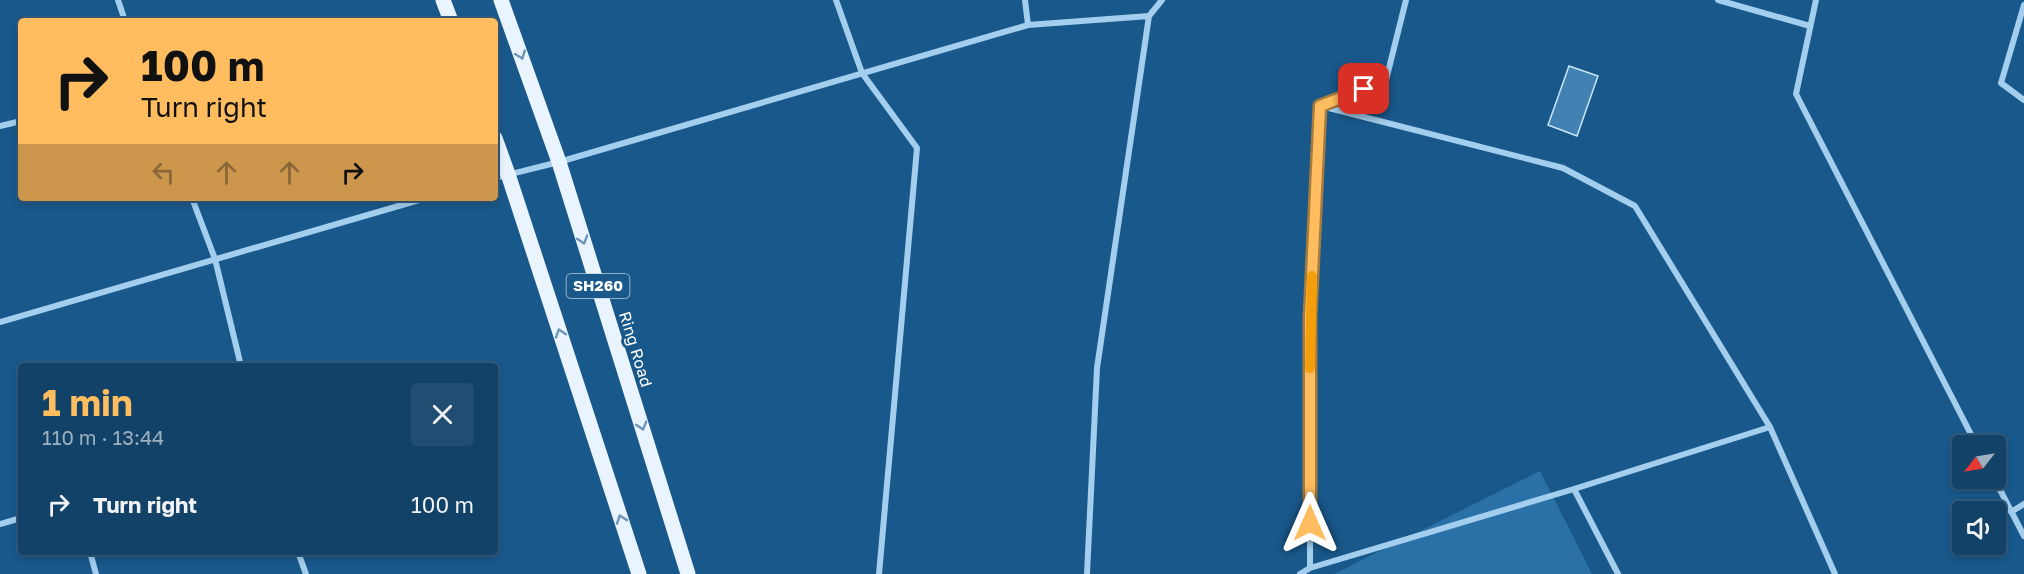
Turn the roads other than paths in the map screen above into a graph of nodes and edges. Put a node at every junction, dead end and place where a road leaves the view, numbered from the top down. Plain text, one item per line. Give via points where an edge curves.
1 (118, 0) edge
2 (443, 0) edge
3 (501, 0) edge
4 (836, 0) edge
5 (1025, 0) edge
6 (1162, 0) edge
7 (1406, 0) edge
8 (1718, 0) edge
9 (1816, 0) edge
10 (2024, 5) edge
11 (1149, 16) junction
12 (125, 18) edge
13 (450, 18) edge
14 (1028, 25) junction
15 (1810, 26) junction
16 (862, 73) junction
17 (2024, 100) edge
18 (1320, 106) junction
19 (18, 122) edge
20 (0, 126) edge
21 (498, 154) edge
22 (559, 162) junction
23 (502, 176) edge
24 (193, 201) edge
25 (416, 201) edge
26 (215, 259) junction
27 (0, 322) edge
28 (240, 363) edge
29 (1770, 427) junction
30 (1971, 435) edge
31 (1574, 489) junction
32 (2000, 489) edge
33 (2024, 504) edge
34 (2011, 512) junction
35 (18, 519) edge
36 (0, 524) edge
37 (2024, 536) edge
38 (91, 555) edge
39 (299, 555) edge
40 (1310, 568) junction
41 (96, 574) edge
42 (306, 574) edge
43 (639, 574) edge
44 (688, 574) edge
45 (879, 574) edge
46 (1087, 574) edge
47 (1300, 574) edge
48 (1618, 574) edge
49 (1835, 574) edge

1 - 12 street
2 - 13 main road
3 -> 22 main road, Ring Road / SH260
4 - 16 street
5 - 14 street
6 - 11 street
7 - 18 street via 1386,80
8 - 15 street
9 - 15 street
10 - 17 street via 2001,83
11 - 14 street
11 - 46 street via 1097,368
14 - 16 street
15 - 30 street via 1796,94
16 - 22 street
16 - 45 street via 917,148
18 - 29 street via 1563,168 1635,206
18 - 40 street via 1310,318
19 - 20 street
21 - 23 main road, SH260
22 - 23 street
22 -> 44 main road, Ring Road / SH260
43 -> 23 main road, SH260
24 - 26 street
25 - 26 street
26 - 27 street
26 - 28 street
29 - 31 street
29 - 49 street
31 - 40 street
31 - 48 street
32 - 34 street
33 - 34 street
34 - 37 street
35 - 36 street
38 - 41 street
39 - 42 street
40 - 47 street

